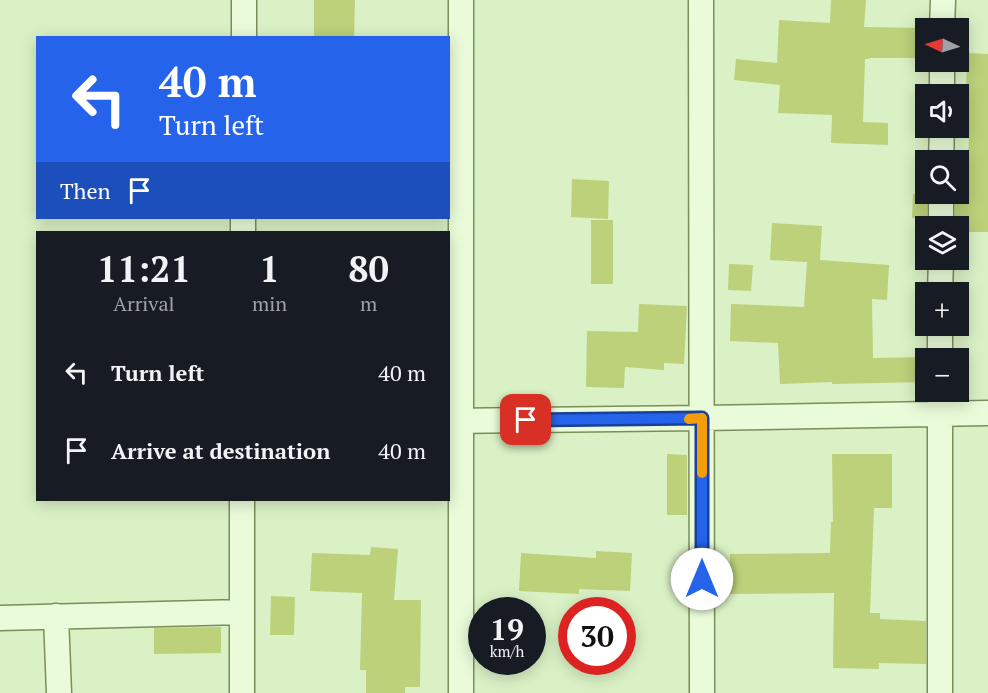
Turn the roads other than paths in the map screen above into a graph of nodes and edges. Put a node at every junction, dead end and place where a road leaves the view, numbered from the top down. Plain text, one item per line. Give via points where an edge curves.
1 (244, 0) edge
2 (461, 0) edge
3 (701, 0) edge
4 (943, 0) edge
5 (942, 18) edge
6 (244, 36) edge
7 (940, 403) edge
8 (988, 413) edge
9 (702, 418) junction
10 (454, 421) edge
11 (242, 501) edge
12 (242, 612) junction
13 (56, 616) junction
14 (0, 618) edge
15 (59, 693) edge
16 (242, 693) edge
17 (461, 693) edge
18 (702, 693) edge
19 (940, 693) edge

1 - 6 street
2 - 10 street
3 - 9 street
4 - 5 street
7 - 8 street
7 - 9 street
7 - 19 street
9 - 10 street
9 - 18 street
10 - 17 street
11 - 12 street
12 - 13 street
12 - 16 street
13 - 14 street
13 - 15 street

